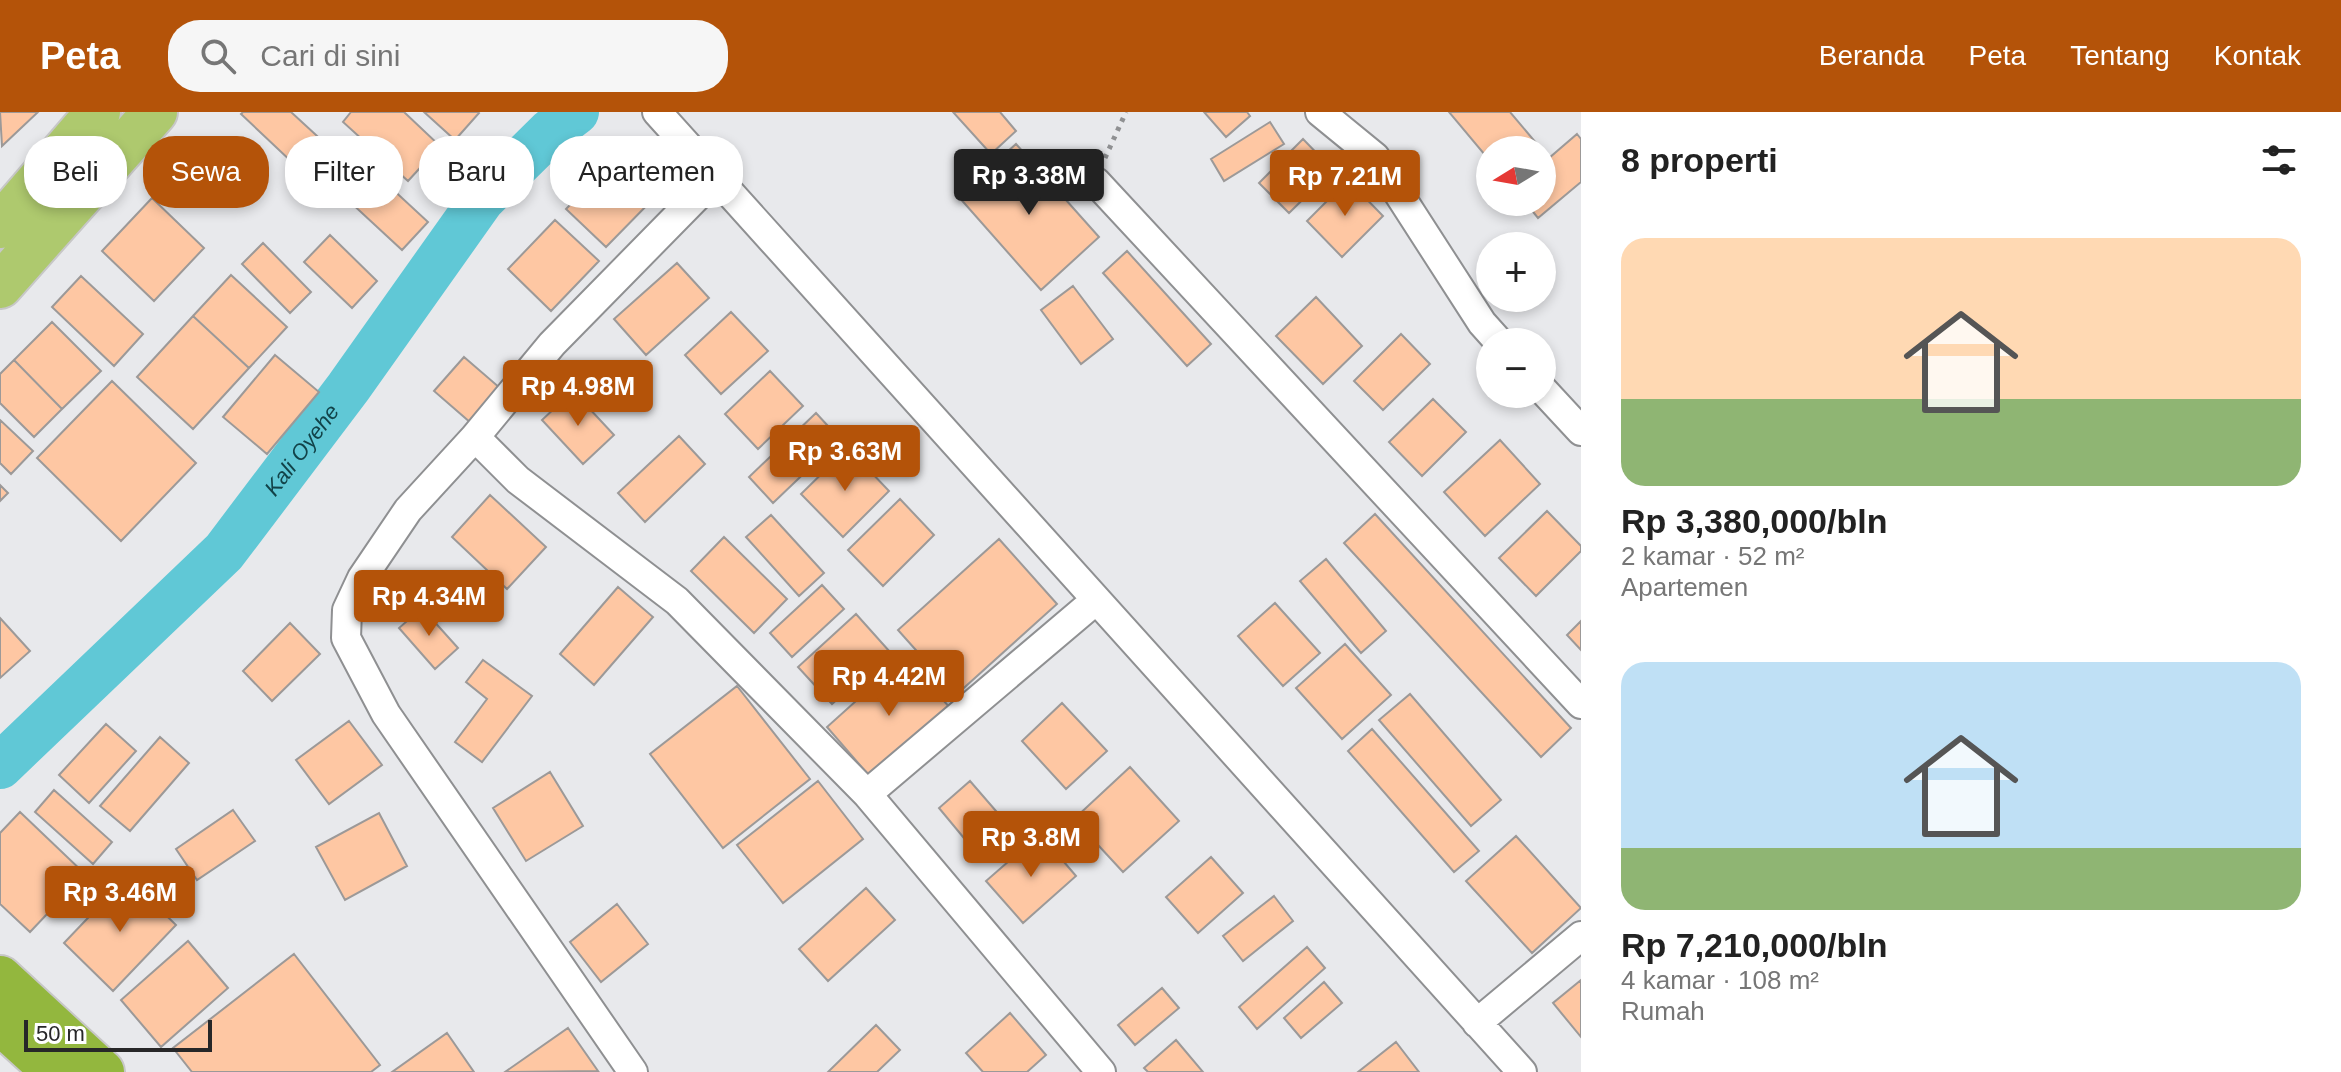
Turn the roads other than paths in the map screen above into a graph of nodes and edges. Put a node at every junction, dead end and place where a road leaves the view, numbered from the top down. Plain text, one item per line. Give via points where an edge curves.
1 (98, 112) edge
2 (155, 112) edge
3 (658, 112) edge
4 (1320, 112) edge
5 (680, 136) edge
6 (1096, 182) road end
7 (743, 205) edge
8 (686, 208) edge
9 (6, 253) edge
10 (1488, 328) edge
11 (1556, 404) edge
12 (1581, 431) edge
13 (475, 437) junction
14 (1096, 600) junction
15 (1581, 704) edge
16 (867, 794) junction
17 (1581, 936) edge
18 (0, 978) edge
19 (0, 1022) edge
20 (1477, 1023) junction
21 (55, 1072) edge
22 (102, 1072) edge
23 (633, 1072) edge
24 (1101, 1072) edge
25 (1522, 1072) edge

1 - 9 main road
2 - 9 main road
3 - 5 street
4 - 10 street via 1375,157
6 - 15 street
7 - 14 street
8 - 13 street via 552,344
11 - 12 street
13 - 16 street via 518,480 677,601
13 - 23 street via 408,510 362,578 347,610 346,638 386,714
14 - 16 street
14 - 20 street
16 - 24 street
17 - 20 street
18 - 22 highway
19 - 21 highway
20 - 25 street

